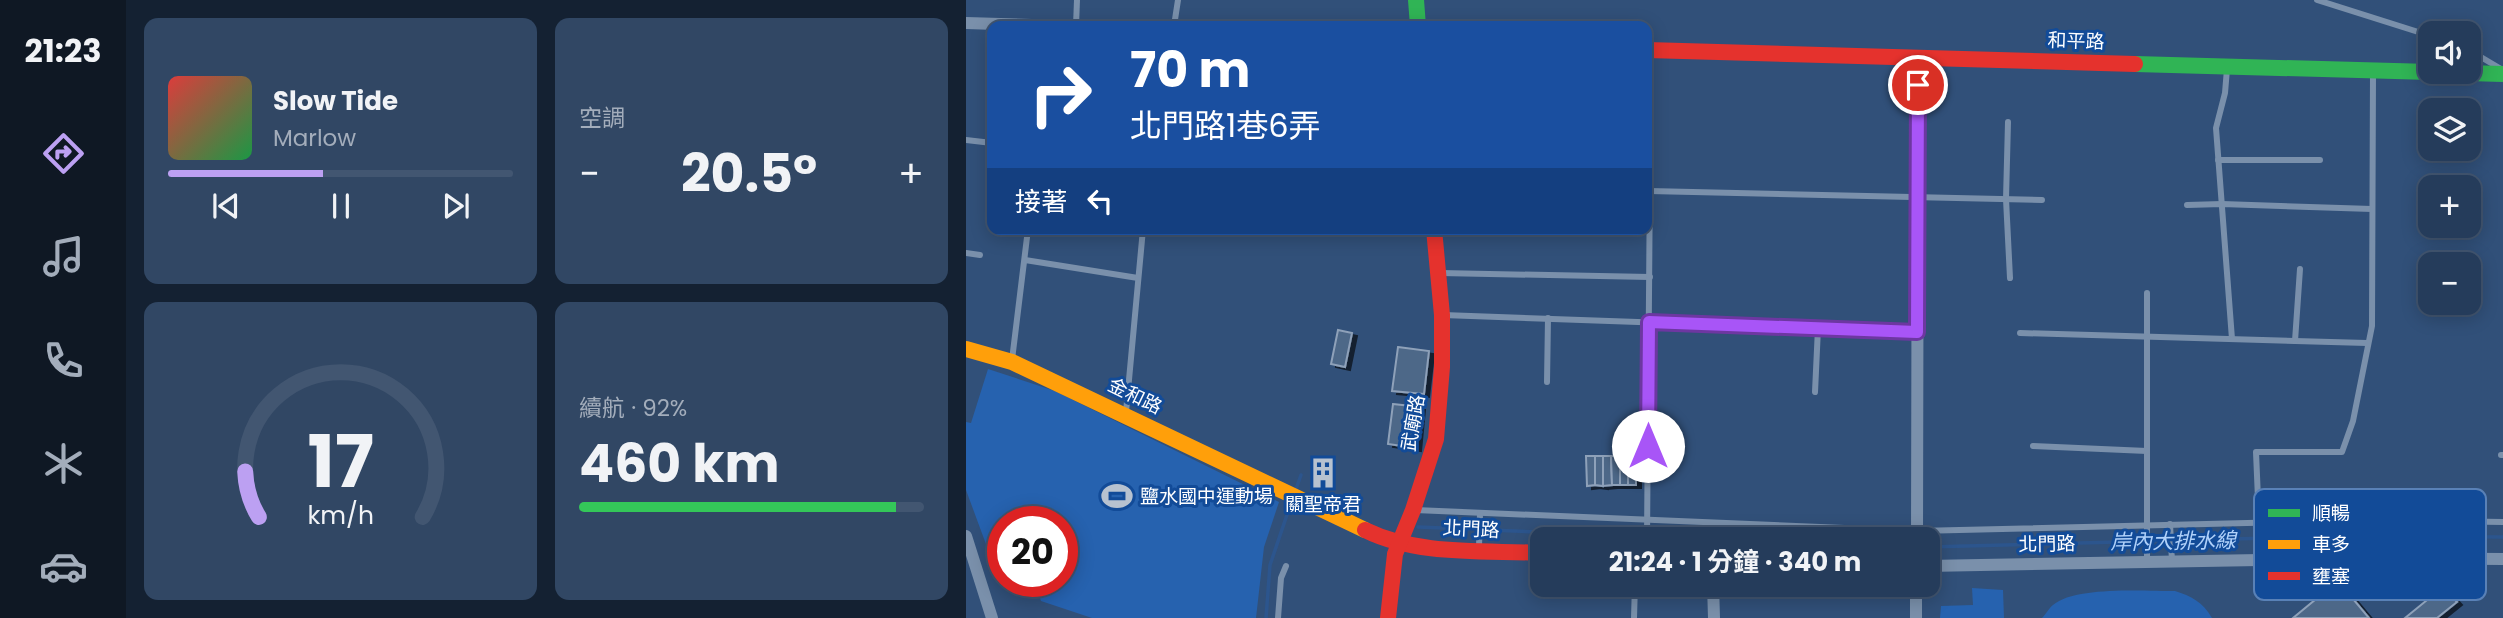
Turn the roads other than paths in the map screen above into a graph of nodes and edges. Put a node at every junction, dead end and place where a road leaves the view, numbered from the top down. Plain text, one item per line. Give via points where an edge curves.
1 (1077, 0) edge
2 (1178, 0) edge
3 (1416, 0) edge
4 (2318, 0) edge
5 (1076, 21) edge
6 (1175, 21) edge
7 (1418, 21) edge
8 (966, 23) edge
9 (987, 24) edge
10 (2418, 32) edge
11 (1652, 50) edge
12 (1918, 57) junction
13 (2481, 58) edge
14 (2227, 67) junction
15 (2373, 72) junction
16 (2503, 72) edge
17 (2008, 122) dead end
18 (966, 140) edge
19 (987, 142) edge
20 (2218, 159) junction
21 (2320, 160) dead end
22 (1652, 191) edge
23 (1917, 197) junction
24 (2006, 199) junction
25 (2042, 200) dead end
26 (2222, 204) junction
27 (2187, 205) dead end
28 (2372, 209) junction
29 (1027, 235) edge
30 (1142, 235) edge
31 (1435, 235) edge
32 (1649, 235) edge
33 (966, 254) edge
34 (980, 255) dead end
35 (1025, 260) junction
36 (2300, 269) dead end
37 (1438, 273) junction
38 (1650, 277) junction
39 (1138, 278) junction
40 (2010, 278) dead end
41 (2147, 293) dead end
42 (1442, 315) junction
43 (1548, 318) junction
44 (1649, 322) junction
45 (1818, 328) junction
46 (1917, 332) junction
47 (2020, 333) dead end
48 (2147, 336) junction
49 (2232, 339) junction
50 (2295, 341) junction
51 (2367, 343) junction
52 (966, 349) edge
53 (1012, 362) junction
54 (1547, 382) dead end
55 (1815, 392) dead end
56 (1126, 415) junction
57 (2033, 446) dead end
58 (2147, 451) junction
59 (2258, 489) edge
60 (1413, 510) junction
61 (1480, 514) junction
62 (1647, 520) junction
63 (2254, 522) edge
64 (1647, 527) edge
65 (1765, 527) edge
66 (1917, 527) edge
67 (2171, 528) junction
68 (2146, 529) junction
69 (1940, 535) edge
70 (966, 536) edge
71 (1399, 543) junction
72 (1479, 551) junction
73 (1530, 553) edge
74 (2254, 558) edge
75 (2172, 563) junction
76 (2147, 564) junction
77 (1286, 566) dead end
78 (1940, 566) edge
79 (1635, 597) edge
80 (1713, 597) edge
81 (1916, 597) edge
82 (992, 618) edge
83 (1278, 618) edge
84 (1388, 618) edge
85 (1634, 618) edge
86 (1714, 618) edge
87 (1916, 618) edge

1 - 5 lane
2 - 6 lane
3 - 7 street
4 - 10 lane
8 - 9 street
11 - 12 street, 和平路
12 - 14 street, 和平路
12 - 23 street
13 - 16 lane
14 - 15 street, 和平路
14 - 20 lane via 2216,128
15 - 16 street, 和平路
15 - 28 lane
17 - 24 lane
18 - 19 lane
20 - 21 lane
20 - 26 lane
22 - 23 lane
23 - 24 lane
23 - 46 street
24 - 25 lane
24 - 40 lane
26 - 27 lane
26 - 28 lane
26 - 49 lane
28 - 51 lane via 2372,326
29 - 35 lane
30 - 39 lane
31 - 37 street, 武廟路
32 - 38 lane
33 - 34 lane
35 - 39 lane
35 - 53 lane
36 - 50 lane
37 - 38 lane
37 - 42 street, 武廟路
38 - 44 lane
39 - 56 lane
41 - 48 lane
42 - 43 lane
42 - 60 street, 武廟路 via 1436,439
43 - 44 lane
43 - 54 lane
44 - 45 lane
44 - 62 lane
45 - 46 lane
45 - 55 lane
46 - 66 street
47 - 48 lane
48 - 49 lane
48 - 58 lane
49 - 50 lane
50 - 51 lane
51 - 59 lane via 2353,421 2342,452 2256,452
52 - 53 street, 金和路
53 - 56 street, 金和路
56 - 71 street, 金和路 via 1367,532
57 - 58 lane
58 - 68 lane
60 - 61 lane
60 - 71 street, 武廟路
61 - 62 lane
61 - 72 lane
62 - 64 lane
62 - 65 lane
63 - 67 lane
67 - 68 lane
67 - 75 lane
68 - 69 lane
68 - 76 lane
70 - 82 street
71 - 72 street, 北門路
71 - 84 street, 武廟路
72 - 73 street, 北門路
74 - 75 street, 北門路
75 - 76 street, 北門路
76 - 78 street, 北門路
77 - 83 lane
79 - 85 lane
80 - 86 street
81 - 87 street

